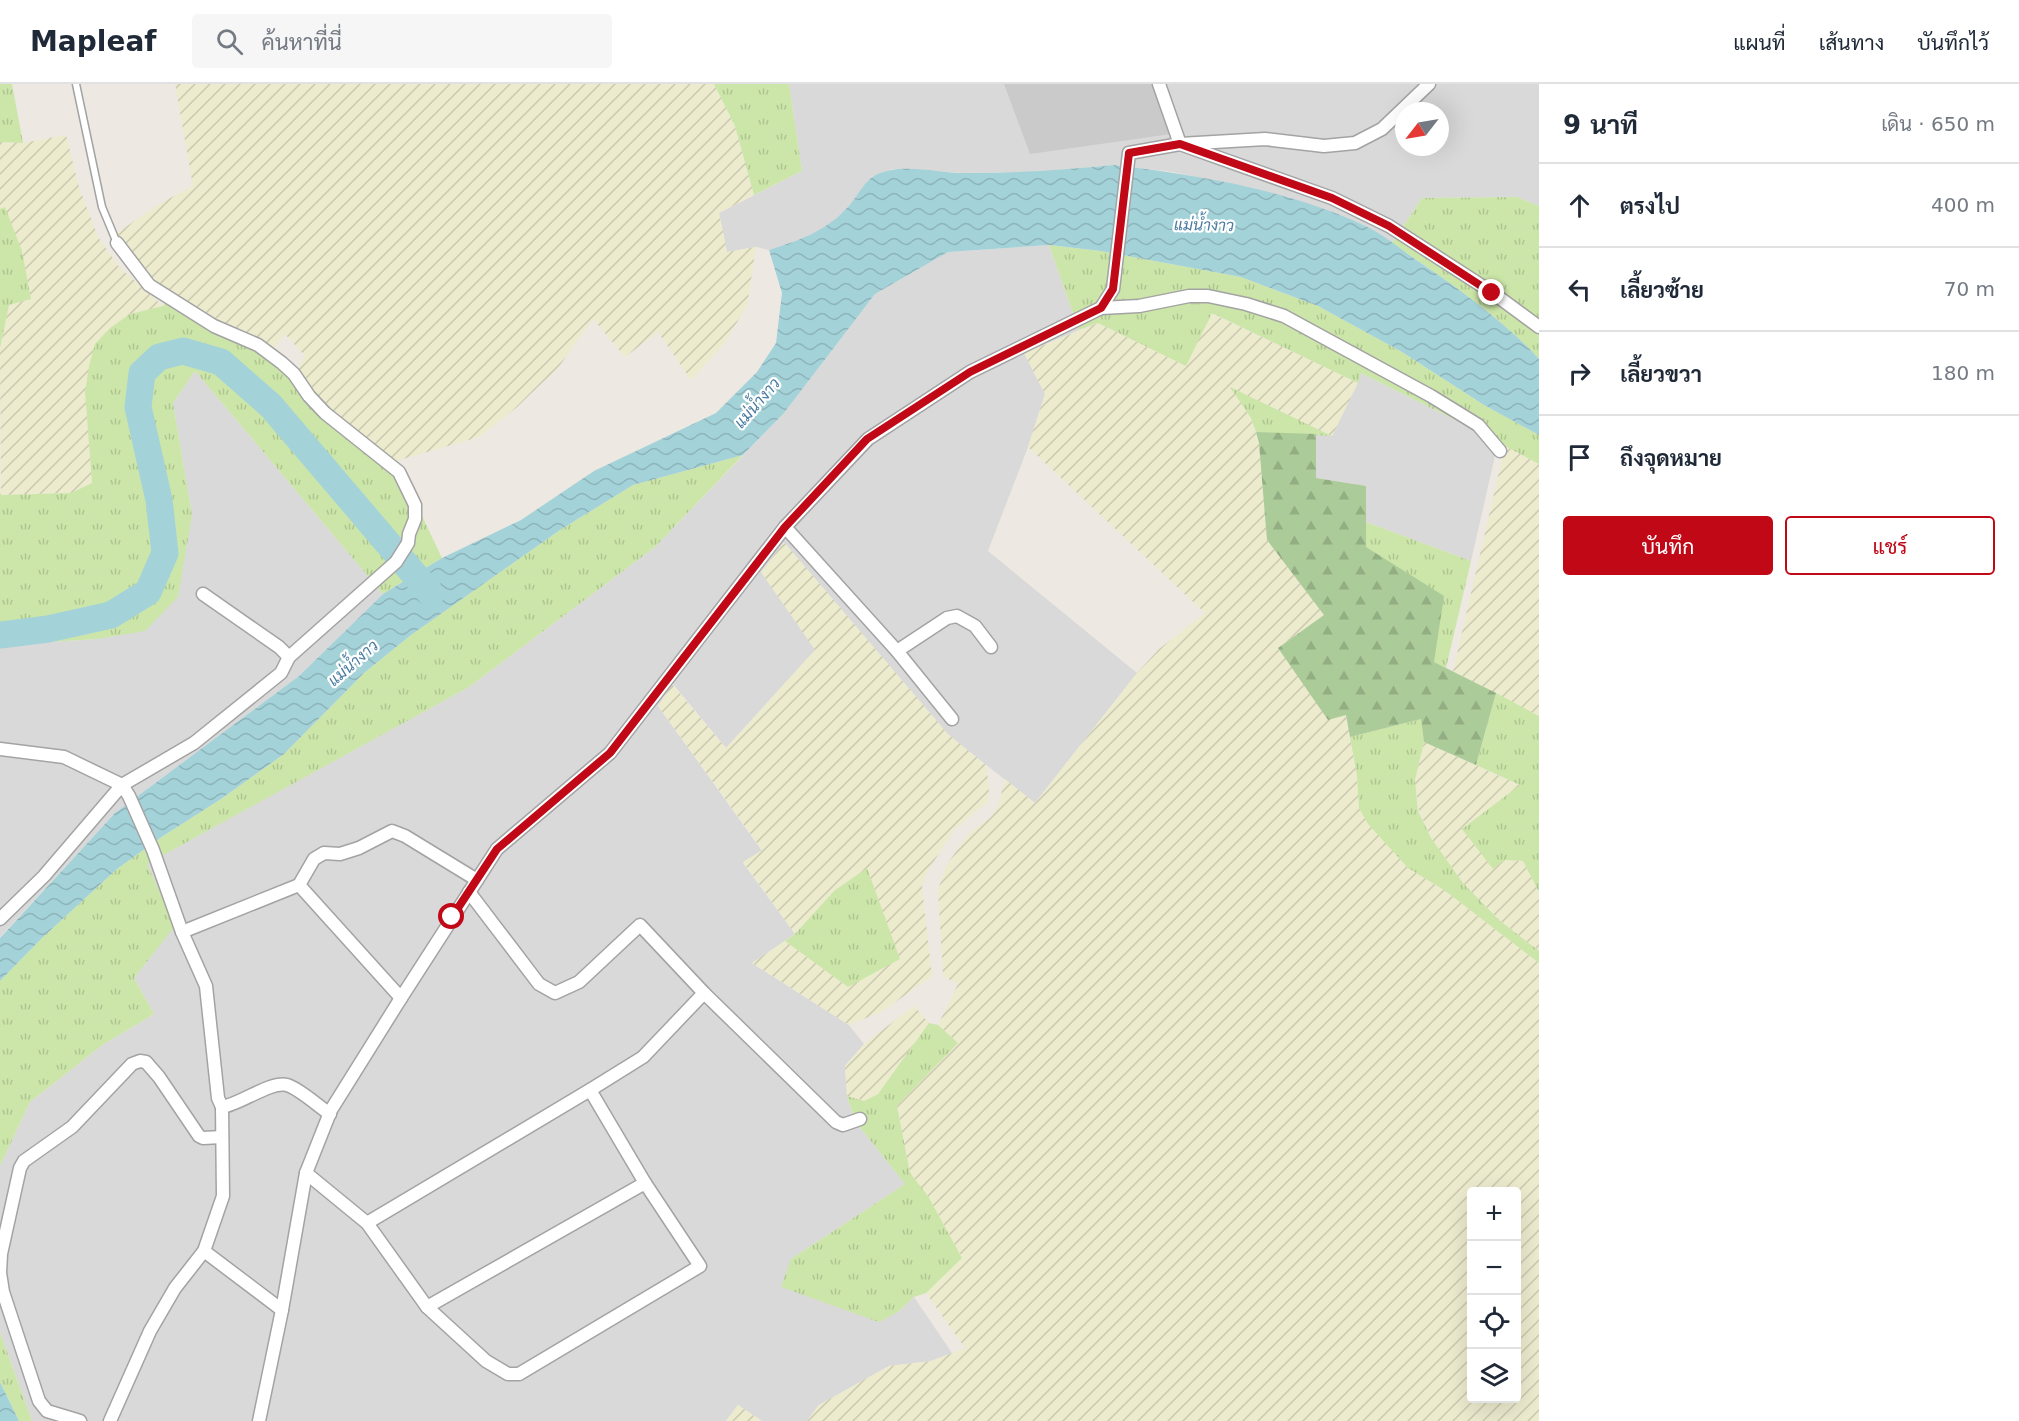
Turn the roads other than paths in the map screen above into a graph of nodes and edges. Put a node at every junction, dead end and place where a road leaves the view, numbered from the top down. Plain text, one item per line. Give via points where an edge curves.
1 (76, 84) edge
2 (1159, 84) edge
3 (1429, 84) edge
4 (1180, 144) junction
5 (117, 243) joint
6 (1101, 308) junction
7 (1539, 327) edge
8 (1500, 451) dead end
9 (785, 527) junction
10 (203, 594) dead end
11 (991, 647) dead end
12 (897, 651) junction
13 (289, 657) junction
14 (952, 719) dead end
15 (0, 748) edge
16 (125, 790) junction
17 (477, 880) junction
18 (298, 885) junction
19 (470, 892) junction
20 (0, 919) edge
21 (182, 932) junction
22 (704, 993) junction
23 (401, 998) junction
24 (590, 1090) junction
25 (222, 1107) junction
26 (330, 1114) junction
27 (860, 1119) dead end
28 (222, 1137) junction
29 (306, 1173) junction
30 (645, 1183) junction
31 (367, 1223) junction
32 (204, 1251) junction
33 (427, 1307) junction
34 (282, 1310) junction
35 (80, 1421) edge
36 (111, 1421) edge
37 (259, 1421) edge

1 - 5 lane via 102,207
2 - 4 street
3 - 4 street via 1382,129 1355,143 1324,146 1265,139
4 - 6 street via 1129,153 1113,289
4 - 7 street via 1332,198 1389,226
5 - 13 street via 149,285 214,326 258,345 294,374 325,413 399,472 415,505 416,519 408,543 396,562
6 - 8 street via 1208,296 1284,315 1469,419
6 - 9 street via 970,372 867,439
9 - 12 street
9 - 17 street via 610,753 497,849
10 - 13 street
11 - 12 street via 975,626 957,616 947,618
12 - 14 street
13 - 16 street via 281,673 194,743
15 - 16 street via 64,757
16 - 20 street
16 - 21 street via 153,850
17 - 18 street via 392,831 359,848 340,854 324,853 314,859
17 - 19 street
18 - 21 street
18 - 23 street
19 - 22 street via 540,984 555,993 579,982 640,925
19 - 23 street
21 - 25 street via 206,986
22 - 24 street via 642,1056
22 - 27 street via 836,1122 843,1125
23 - 26 street
24 - 30 street
24 - 31 street
25 - 26 street via 278,1084 289,1086
25 - 28 street
26 - 29 street
28 - 32 street via 223,1196
28 - 35 street via 199,1136 159,1077 146,1062 140,1061 132,1064 72,1127 24,1161 20,1168 1,1254 3,1292 43,1408
29 - 31 street
29 - 34 street
30 - 33 street
30 - 33 street via 700,1266 519,1374 508,1374 486,1361
31 - 33 street
32 - 34 street
32 - 36 street via 175,1288 150,1331
34 - 37 street

